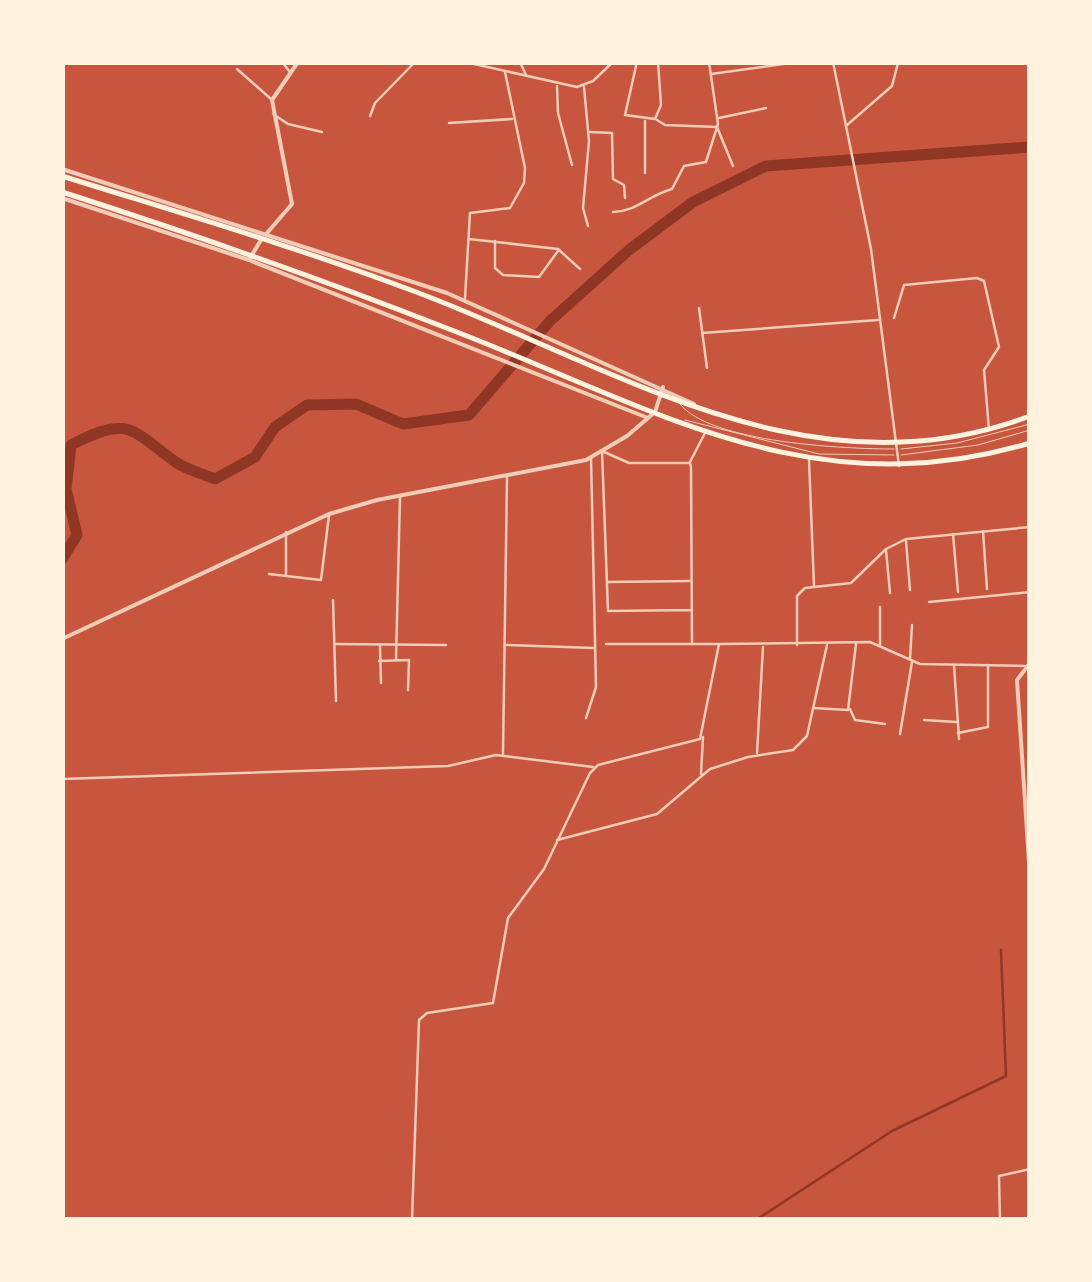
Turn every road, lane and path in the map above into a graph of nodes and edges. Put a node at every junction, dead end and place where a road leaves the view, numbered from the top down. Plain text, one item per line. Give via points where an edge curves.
1 (282, 62) edge
2 (298, 62) edge
3 (415, 62) edge
4 (466, 62) edge
5 (520, 62) edge
6 (613, 62) edge
7 (658, 62) edge
8 (710, 62) edge
9 (798, 62) edge
10 (833, 62) edge
11 (891, 62) edge
12 (900, 63) edge
13 (484, 64) edge
14 (636, 66) dead end
15 (237, 69) dead end
16 (290, 72) junction
17 (505, 72) junction
18 (711, 74) junction
19 (526, 77) junction
20 (557, 84) junction
21 (584, 86) junction
22 (274, 97) junction
23 (766, 108) dead end
24 (273, 114) junction
25 (370, 116) dead end
26 (718, 118) junction
27 (513, 119) junction
28 (645, 119) junction
29 (656, 119) junction
30 (449, 123) dead end
31 (846, 125) junction
32 (717, 127) junction
33 (322, 132) dead end
34 (588, 132) junction
35 (572, 165) dead end
36 (733, 166) dead end
37 (62, 173) edge
38 (645, 173) dead end
39 (62, 195) edge
40 (625, 198) dead end
41 (613, 212) dead end
42 (588, 226) dead end
43 (264, 237) junction
44 (468, 238) junction
45 (495, 241) junction
46 (558, 250) junction
47 (251, 257) junction
48 (580, 269) dead end
49 (465, 300) junction
50 (699, 308) dead end
51 (894, 318) dead end
52 (880, 320) junction
53 (702, 333) junction
54 (708, 368) dead end
55 (662, 390) junction
56 (678, 402) junction
57 (655, 412) junction
58 (714, 416) junction
59 (648, 418) junction
60 (1030, 420) edge
61 (677, 421) junction
62 (988, 430) junction
63 (1030, 430) edge
64 (706, 432) junction
65 (1030, 442) edge
66 (898, 448) junction
67 (602, 451) junction
68 (591, 457) junction
69 (808, 460) junction
70 (690, 463) junction
71 (899, 466) junction
72 (507, 475) junction
73 (400, 495) junction
74 (329, 514) junction
75 (1030, 527) edge
76 (983, 531) junction
77 (286, 532) junction
78 (953, 532) junction
79 (906, 539) junction
80 (886, 549) junction
81 (268, 574) dead end
82 (286, 576) junction
83 (692, 580) junction
84 (607, 582) junction
85 (814, 587) junction
86 (987, 589) dead end
87 (910, 590) dead end
88 (958, 592) dead end
89 (1030, 592) edge
90 (890, 593) dead end
91 (333, 600) dead end
92 (929, 602) dead end
93 (880, 606) dead end
94 (692, 610) junction
95 (912, 625) dead end
96 (62, 639) edge
97 (856, 643) junction
98 (336, 644) junction
99 (380, 644) junction
100 (396, 644) junction
101 (606, 644) dead end
102 (692, 644) junction
103 (719, 644) junction
104 (763, 644) junction
105 (827, 644) junction
106 (446, 645) dead end
107 (506, 645) junction
108 (796, 645) junction
109 (880, 645) junction
110 (595, 648) junction
111 (380, 660) junction
112 (396, 660) junction
113 (911, 662) junction
114 (1027, 664) edge
115 (954, 665) junction
116 (988, 665) junction
117 (380, 683) dead end
118 (408, 690) dead end
119 (336, 701) dead end
120 (813, 708) junction
121 (850, 708) junction
122 (586, 718) dead end
123 (924, 720) dead end
124 (958, 722) junction
125 (885, 724) dead end
126 (900, 734) dead end
127 (704, 735) junction
128 (758, 755) junction
129 (502, 756) junction
130 (592, 770) junction
131 (701, 775) junction
132 (62, 779) edge
133 (556, 840) junction
134 (1030, 877) edge
135 (1030, 1169) edge
136 (412, 1220) edge
137 (1000, 1220) edge

1 - 16 street
2 - 16 street
3 - 25 street
4 - 13 street
5 - 19 street
6 - 21 street
7 - 29 street
8 - 18 street
9 - 18 street
10 - 31 street
11 - 12 street
12 - 31 street via 892,86
13 - 17 street
14 - 28 street via 624,116
15 - 22 street
16 - 22 street
17 - 19 street
17 - 27 street
18 - 26 street
19 - 20 street
20 - 21 street
20 - 35 street
21 - 34 street
22 - 24 street
23 - 26 street
24 - 33 street
24 - 43 street via 292,197 290,209
26 - 32 street
27 - 30 street
27 - 44 street via 524,183 510,208 474,211
28 - 29 street
28 - 38 street
29 - 32 street
31 - 52 street
32 - 36 street
32 - 41 street via 706,162 684,166 672,189 651,194 630,212
34 - 40 street via 612,132 613,179 624,185
34 - 42 street
37 - 43 highway
39 - 47 highway
43 - 47 street
43 - 49 street
43 - 55 highway
44 - 45 street
44 - 49 street
45 - 46 street
45 - 46 street via 495,268 503,275 538,277
46 - 48 street
47 - 57 highway
47 - 59 street
49 - 55 street
50 - 53 street
51 - 62 street via 904,285 984,281 999,347 984,370
52 - 53 street
52 - 66 street
53 - 54 street
55 - 56 highway
55 - 57 street
55 - 58 street
56 - 58 highway
56 - 66 lane via 691,416 779,442
57 - 59 street
57 - 61 highway
58 - 66 highway via 811,439
59 - 67 street
60 - 62 highway
60 - 66 lane via 957,444
61 - 64 highway
61 - 66 lane via 818,454
62 - 66 highway
63 - 66 lane via 978,445
64 - 69 highway
64 - 70 street
65 - 71 highway
66 - 71 street
67 - 68 street
67 - 70 street via 630,463
67 - 84 street
68 - 72 street
68 - 110 street
69 - 71 highway
69 - 85 street
70 - 83 street
72 - 73 street
72 - 107 street
73 - 74 street
73 - 100 street
74 - 77 street
74 - 82 street via 321,580
75 - 76 street
76 - 78 street
76 - 86 street
77 - 82 street
77 - 96 street
78 - 79 street
78 - 88 street
79 - 80 street
79 - 87 street
80 - 85 street via 851,582
80 - 90 street
81 - 82 street
83 - 84 street
83 - 94 street
84 - 94 street via 608,611
85 - 108 street via 798,596
89 - 92 street
91 - 98 street
93 - 109 street
94 - 102 street
95 - 113 street
97 - 105 street
97 - 109 street
97 - 121 street
98 - 99 street
98 - 119 street
99 - 100 street
99 - 111 street
100 - 106 street
100 - 112 street
101 - 102 street
102 - 103 street
103 - 104 street
103 - 127 street
104 - 108 street
104 - 128 street
105 - 108 street
105 - 120 street
107 - 110 street
107 - 129 street
109 - 113 street
110 - 122 street via 596,687
111 - 112 street
111 - 117 street
112 - 118 street via 409,660
113 - 115 street
113 - 126 street
114 - 116 street
114 - 134 street via 1017,680
115 - 116 street
115 - 124 street
116 - 124 street via 988,728 958,736
120 - 121 street
120 - 128 street via 808,736 793,750
121 - 125 street via 855,720
123 - 124 street
127 - 130 street
127 - 131 street
128 - 131 street
129 - 130 street
129 - 132 street via 441,766
130 - 133 street
131 - 133 street via 657,814
133 - 136 street via 533,887 508,918 493,1003 427,1013 419,1020
135 - 137 street via 999,1176

